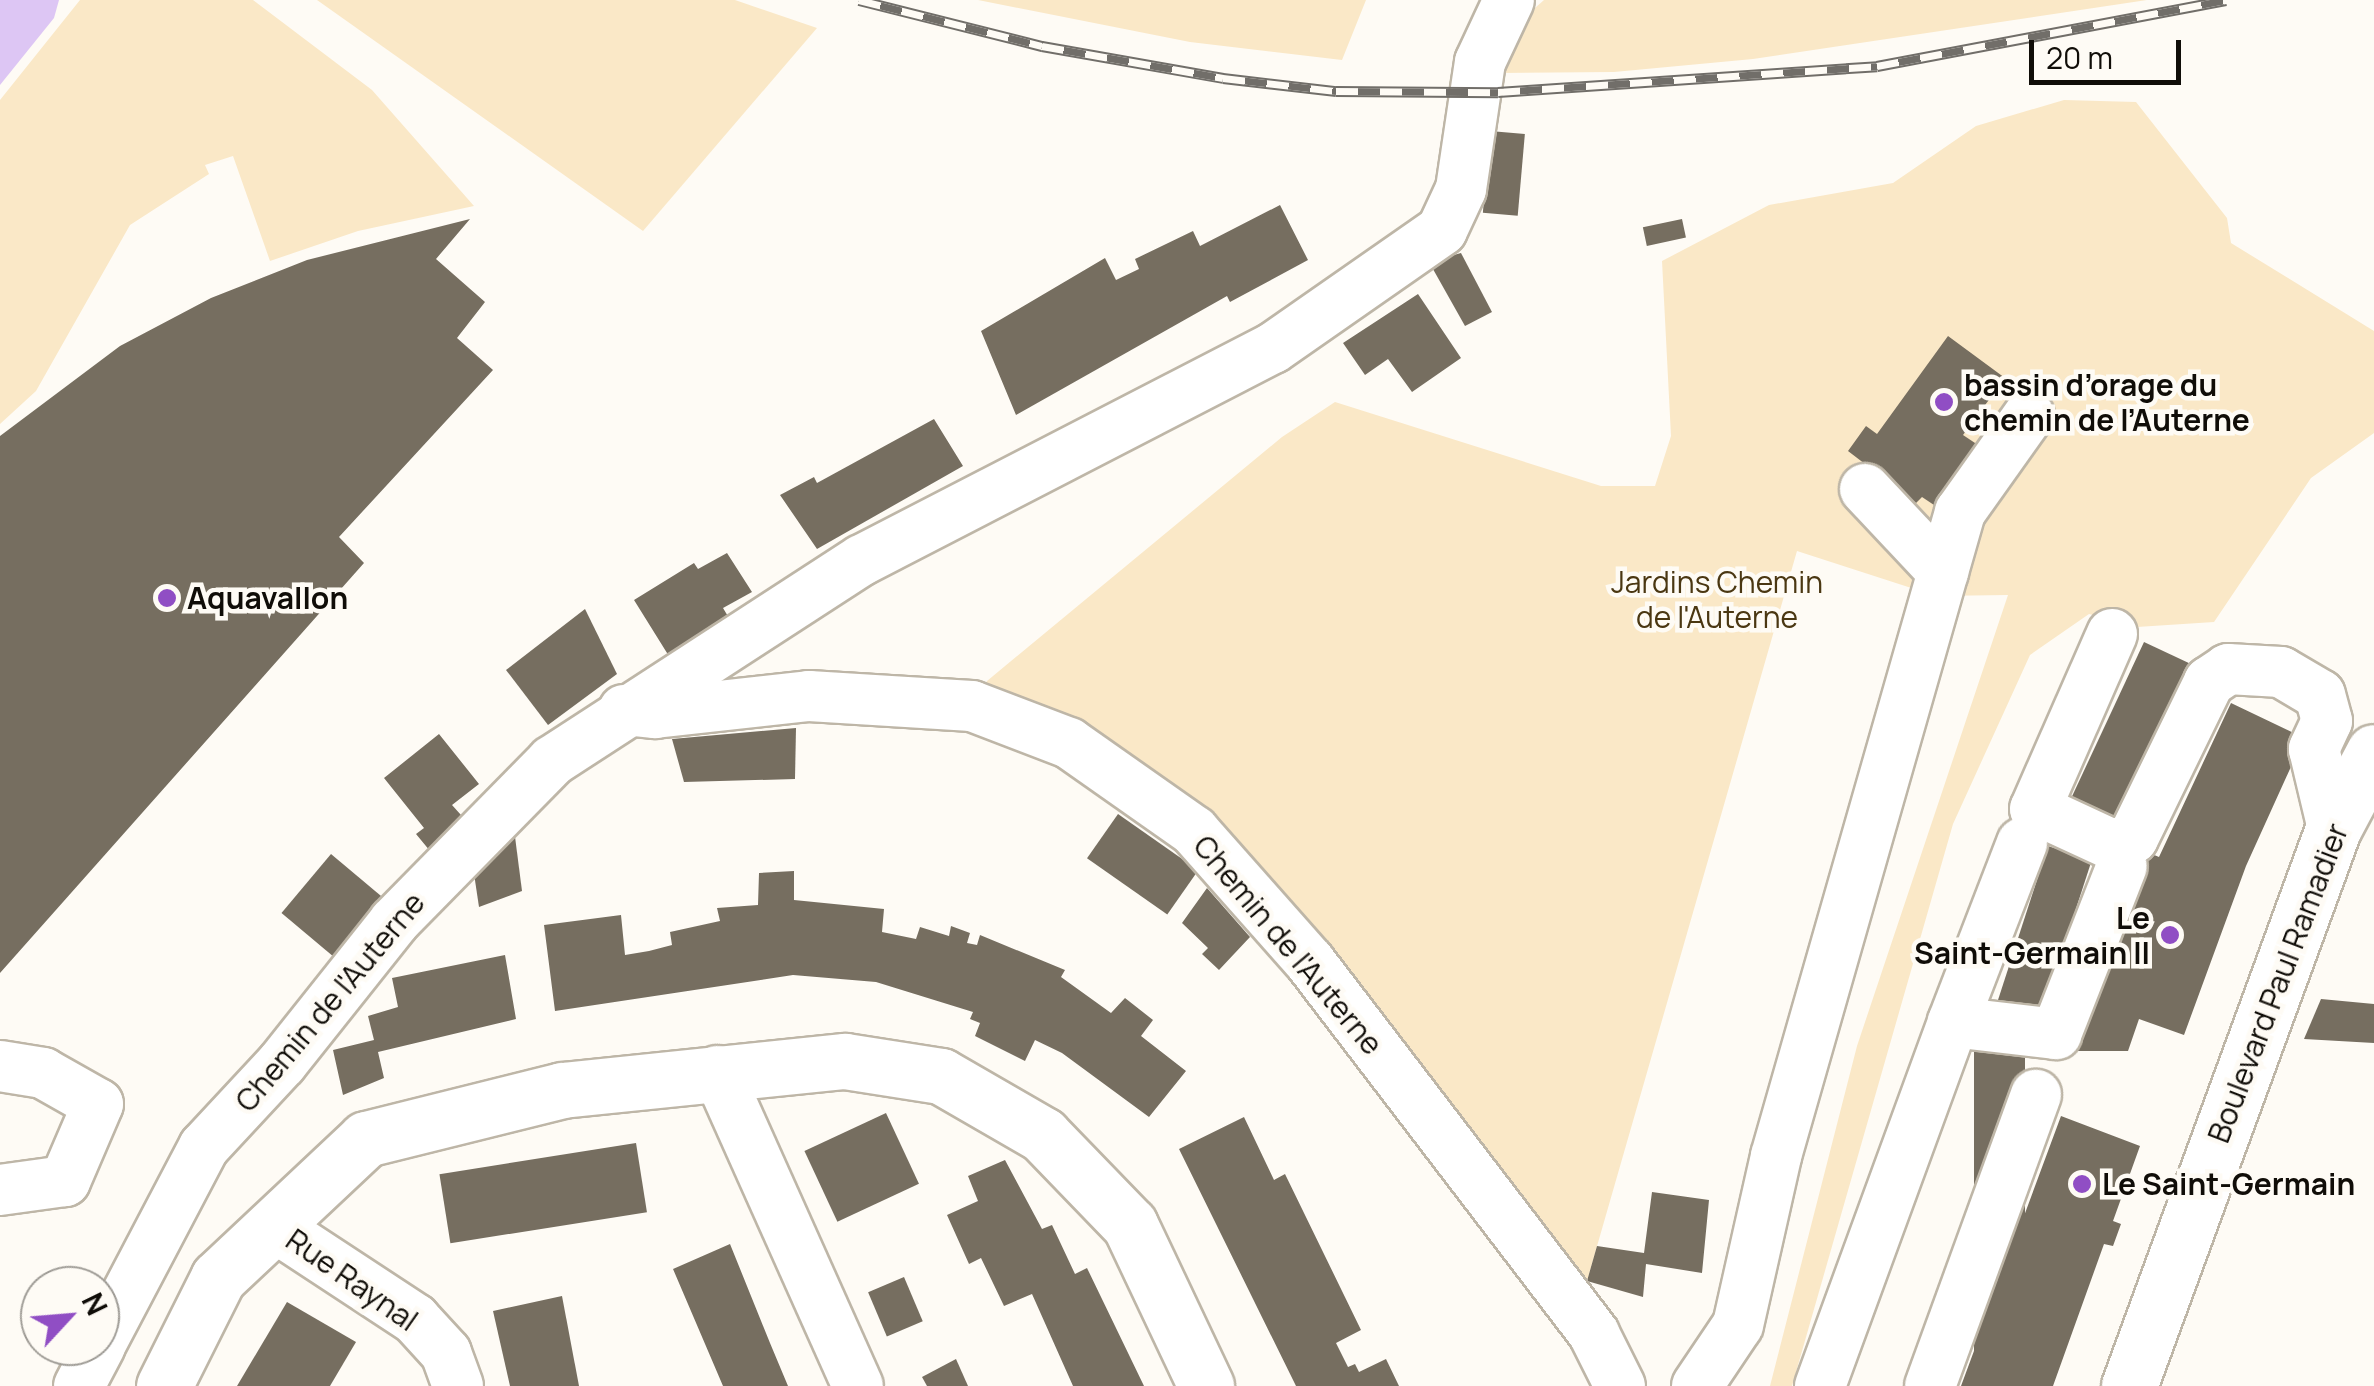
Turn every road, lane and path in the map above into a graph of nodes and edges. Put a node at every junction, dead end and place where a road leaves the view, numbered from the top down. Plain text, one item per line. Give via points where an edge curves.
1 (1510, 0) edge
2 (2029, 415) dead end
3 (1865, 489) dead end
4 (1943, 572) junction
5 (2112, 634) dead end
6 (624, 710) junction
7 (2374, 752) edge
8 (2333, 828) junction
9 (2022, 843) dead end
10 (2122, 866) dead end
11 (1953, 1022) junction
12 (0, 1066) edge
13 (717, 1070) junction
14 (2036, 1095) dead end
15 (0, 1190) edge
16 (259, 1243) junction
17 (120, 1308) edge
18 (164, 1386) edge
19 (458, 1386) edge
20 (858, 1386) edge
21 (1206, 1386) edge
22 (1620, 1386) edge
23 (1697, 1386) edge
24 (1820, 1386) edge
25 (1930, 1386) edge
26 (2129, 1386) edge

1 - 6 street, Chemin de l'Auterne via 1480,62 1477,115 1452,216 1428,243 1260,356 862,560
2 - 4 street via 1960,512
3 - 4 street
4 - 23 street via 1776,1156 1738,1325
5 - 8 street via 2036,809 2112,845 2134,838 2209,682 2228,669 2281,672 2320,696 2326,720 2314,749
6 - 17 street, Chemin de l'Auterne via 552,761 394,922 282,1063 204,1148
6 - 22 street, Chemin de l'Auterne via 655,713 809,696 972,706 1069,743 1194,831 1310,962 1568,1301
7 - 8 main road, Boulevard Paul Ramadier
8 - 26 main road, Boulevard Paul Ramadier
9 - 11 street
10 - 11 street via 2056,1034
11 - 24 street
12 - 15 street via 43,1073 98,1104 66,1181
13 - 16 main road via 562,1090 366,1140
13 - 20 street
13 - 21 main road via 846,1061 942,1076 1043,1134 1130,1225
14 - 25 street
16 - 18 main road via 218,1278
16 - 19 street, Rue Raynal via 415,1319 446,1353

